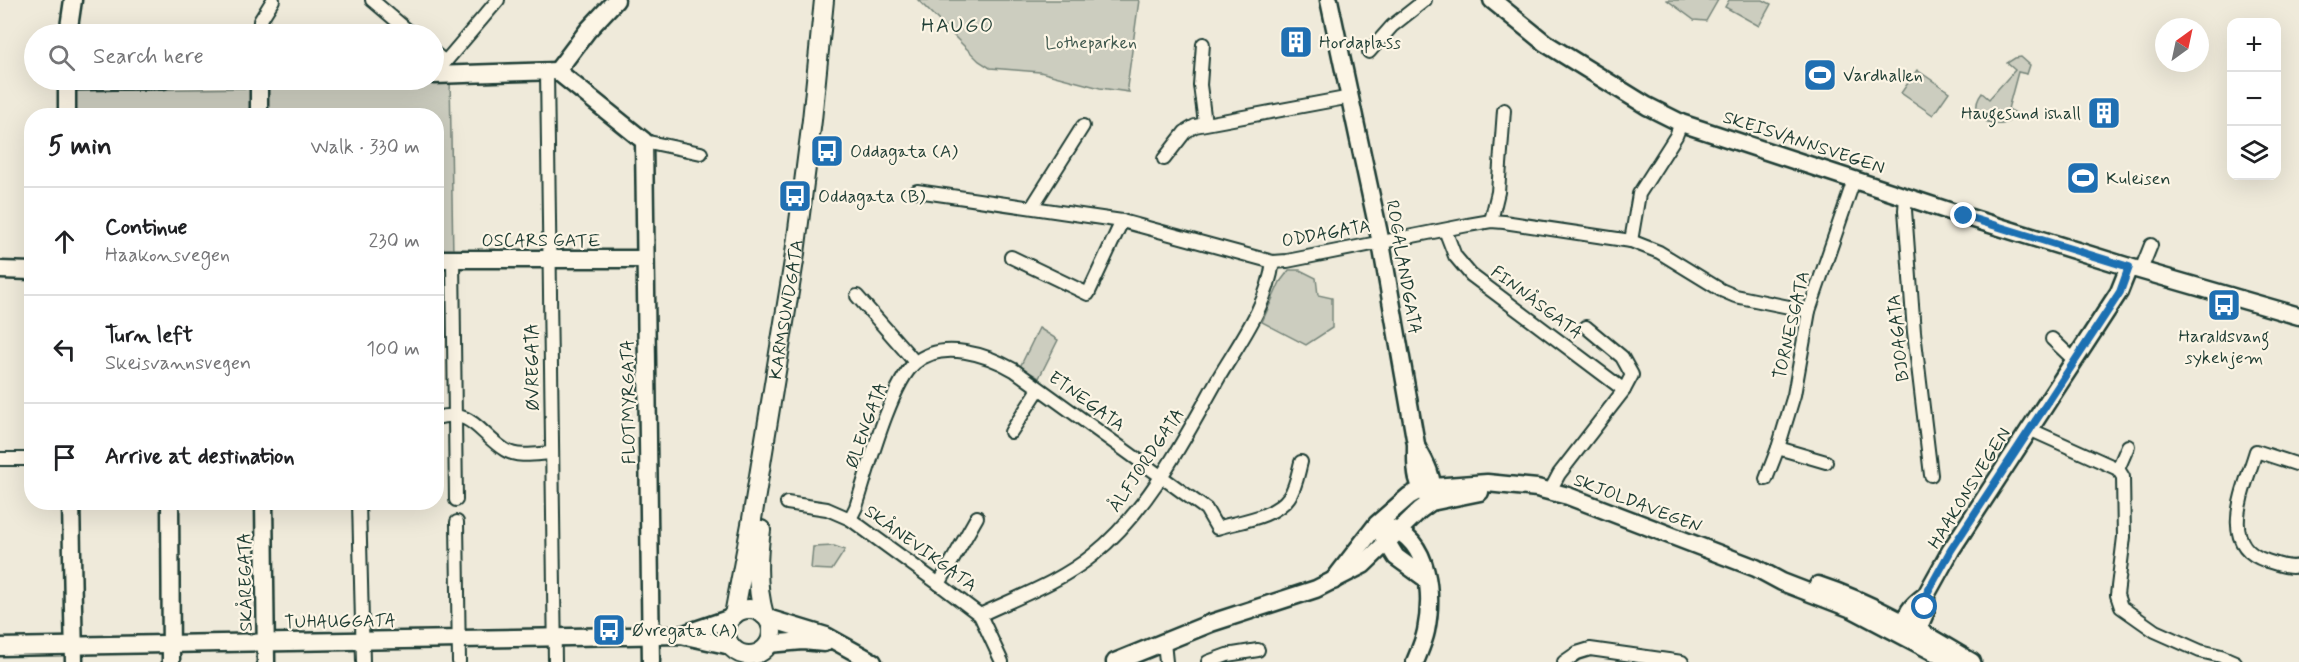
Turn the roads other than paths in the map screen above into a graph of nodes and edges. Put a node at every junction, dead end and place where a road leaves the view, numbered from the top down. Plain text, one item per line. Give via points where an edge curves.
1 (73, 0) edge
2 (273, 0) edge
3 (372, 0) edge
4 (498, 0) edge
5 (616, 0) edge
6 (824, 0) edge
7 (834, 0) edge
8 (1329, 0) edge
9 (1425, 0) edge
10 (1492, 0) edge
11 (69, 24) edge
12 (260, 24) edge
13 (400, 24) edge
14 (1203, 44) dead end
15 (1369, 52) dead end
16 (444, 64) edge
17 (444, 71) edge
18 (552, 72) junction
19 (67, 90) edge
20 (259, 90) edge
21 (1351, 97) junction
22 (67, 108) edge
23 (259, 108) edge
24 (1504, 110) dead end
25 (1205, 123) junction
26 (1681, 123) junction
27 (1083, 126) dead end
28 (644, 141) junction
29 (701, 153) dead end
30 (1164, 159) dead end
31 (1854, 180) junction
32 (917, 191) dead end
33 (1906, 197) junction
34 (1032, 207) junction
35 (1122, 221) junction
36 (1491, 221) junction
37 (1445, 230) junction
38 (1631, 241) junction
39 (1382, 243) junction
40 (2151, 245) dead end
41 (1011, 257) dead end
42 (445, 259) edge
43 (645, 259) junction
44 (549, 260) junction
45 (1273, 262) junction
46 (2135, 269) junction
47 (0, 270) edge
48 (24, 271) edge
49 (857, 296) dead end
50 (1809, 311) junction
51 (2299, 316) edge
52 (1586, 327) dead end
53 (2052, 339) dead end
54 (2075, 361) junction
55 (915, 362) junction
56 (1039, 389) junction
57 (1624, 390) junction
58 (454, 414) junction
59 (444, 416) edge
60 (2029, 429) junction
61 (1011, 432) dead end
62 (2128, 447) dead end
63 (1778, 448) junction
64 (551, 453) junction
65 (0, 459) edge
66 (24, 459) edge
67 (1301, 462) dead end
68 (1826, 462) dead end
69 (2299, 465) edge
70 (2118, 469) junction
71 (1160, 476) junction
72 (1932, 476) dead end
73 (1766, 479) dead end
74 (1550, 491) junction
75 (1428, 493) junction
76 (456, 500) dead end
77 (787, 503) dead end
78 (71, 510) edge
79 (170, 510) edge
80 (264, 510) edge
81 (359, 510) edge
82 (976, 517) dead end
83 (850, 519) junction
84 (457, 522) dead end
85 (1377, 524) junction
86 (1399, 531) junction
87 (1386, 544) junction
88 (2299, 566) edge
89 (1425, 578) junction
90 (1333, 581) junction
91 (939, 584) junction
92 (1428, 606) junction
93 (980, 615) junction
94 (732, 616) junction
95 (766, 617) junction
96 (1909, 629) junction
97 (681, 635) junction
98 (651, 636) junction
99 (459, 638) junction
100 (554, 638) junction
101 (362, 641) junction
102 (265, 642) junction
103 (1164, 642) junction
104 (838, 643) junction
105 (171, 645) junction
106 (0, 647) edge
107 (1258, 651) dead end
108 (734, 652) edge
109 (765, 652) edge
110 (74, 654) edge
111 (171, 662) edge
112 (266, 662) edge
113 (363, 662) edge
114 (459, 662) edge
115 (555, 662) edge
116 (651, 662) edge
117 (873, 662) edge
118 (1002, 662) edge
119 (1115, 662) edge
120 (1166, 662) edge
121 (1208, 662) edge
122 (1403, 662) edge
123 (1415, 662) edge
124 (1564, 662) edge
125 (1682, 662) edge
126 (1953, 662) edge
127 (1972, 662) edge
128 (2235, 662) edge

1 - 11 street
2 - 12 street
3 - 13 street
4 - 16 street
5 - 18 street
6 - 94 main road, KARMSUNDGATA via 794,261 752,519
7 - 95 main road, KARMSUNDGATA via 807,232 760,534 758,579
8 - 21 street, ROGALANDGATA
9 - 15 street via 1392,26
10 - 26 street, SKEISVANNSVEGEN via 1545,43
14 - 25 street via 1200,85
17 - 18 street
18 - 28 street
18 - 44 street, ØVREGATA
19 - 22 street
20 - 23 street
21 - 25 street
21 - 39 street, ROGALANDGATA
24 - 36 street via 1498,192
25 - 30 street via 1185,132
26 - 31 street, SKEISVANNSVEGEN
26 - 38 street via 1639,194
27 - 34 street
28 - 29 street
28 - 43 street, FLOTMYRGATA
31 - 33 street, SKEISVANNSVEGEN
31 - 50 street, TORNESGATA
32 - 34 street, ODDAGATA
33 - 46 street, SKEISVANNSVEGEN
33 - 72 street, BJOAGATA via 1914,332
34 - 35 street, ODDAGATA
35 - 41 street via 1088,294
35 - 45 street, ODDAGATA
36 - 37 street, ODDAGATA
36 - 38 street, ODDAGATA
37 - 39 street, ODDAGATA
37 - 57 street, FINNÅSGATA via 1455,256 1471,275
38 - 50 street, ODDAGATA via 1659,252 1735,296
39 - 45 street, ODDAGATA
39 - 75 street, ROGALANDGATA via 1416,444 1427,466
40 - 46 street
42 - 44 street, OSCARS GATE
42 - 58 street
43 - 44 street, OSCARS GATE
43 - 98 street, FLOTMYRGATA
44 - 64 street, ØVREGATA
45 - 71 street, ÅLFJORDGATA via 1255,319
46 - 51 street
46 - 54 street, HAAKONSVEGEN
47 - 48 street
49 - 55 street
50 - 63 street, TORNESGATA via 1794,395
52 - 57 street via 1630,368 1632,375
53 - 54 street
54 - 60 street, HAAKONSVEGEN
55 - 56 street, ETNEGATA via 944,352 980,355 998,361
55 - 83 street, ØLENGATA via 898,386
56 - 61 street
56 - 71 street, ETNEGATA
57 - 74 street
58 - 59 street
58 - 64 street via 471,420 505,450 518,454
58 - 76 street
60 - 70 street
60 - 96 street, HAAKONSVEGEN via 1951,550 1926,595 1926,611
62 - 70 street
63 - 68 street
63 - 73 street, TORNESGATA
64 - 100 street, ØVREGATA
65 - 66 street
67 - 71 street, ETNEGATA via 1290,495 1280,507 1217,528 1206,509
69 - 88 street via 2256,451 2239,511 2238,531 2244,548 2254,557 2291,568
70 - 128 street via 2125,488 2117,596 2121,607 2154,631
71 - 93 street, ÅLFJORDGATA via 1127,522 1092,556 1046,584
74 - 75 street, SKJOLDAVEGEN via 1503,485 1490,490
74 - 96 street, SKJOLDAVEGEN via 1756,568 1839,592
75 - 85 street, SKJOLDAVEGEN via 1400,503
75 - 86 street, SKJOLDAVEGEN via 1420,510
77 - 83 street, SKÅNEVIKGATA via 827,509
78 - 110 street
79 - 105 street
80 - 102 street, SKÅREGATA
81 - 101 street
82 - 91 street
83 - 91 street, SKÅNEVIKGATA
84 - 99 street
85 - 86 street
85 - 87 street
85 - 90 street, SKJOLDAVEGEN
86 - 87 street, SKJOLDAVEGEN
86 - 89 street via 1416,548
87 - 89 street via 1396,557
87 - 90 street, SKJOLDAVEGEN via 1363,565
89 - 92 street
90 - 103 street, SKJOLDAVEGEN
91 - 93 street, SKÅNEVIKGATA
92 - 122 street
92 - 123 street via 1426,631
93 - 118 street, SKÅNEVIKGATA
94 - 95 main road via 746,609
94 - 97 street, TUHAUGGATA
94 - 108 main road via 727,635
95 - 104 street
95 - 109 main road via 771,628
96 - 126 street, SKJOLDAVEGEN
96 - 127 street, SKJOLDAVEGEN
97 - 98 street, TUHAUGGATA
97 - 108 street, TUHAUGGATA
98 - 100 street, TUHAUGGATA
98 - 116 street, FLOTMYRGATA
99 - 100 street, TUHAUGGATA
99 - 101 street, TUHAUGGATA
99 - 114 street
100 - 115 street, ØVREGATA
101 - 102 street, TUHAUGGATA
101 - 113 street
102 - 105 street, TUHAUGGATA
102 - 112 street, SKÅREGATA
103 - 119 street, SKJOLDAVEGEN
103 - 120 street
104 - 109 street via 803,641
104 - 117 street
105 - 110 street, TUHAUGGATA
105 - 111 street
106 - 110 street, TUHAUGGATA
107 - 121 street
108 - 109 main road
124 - 125 street via 1590,649

